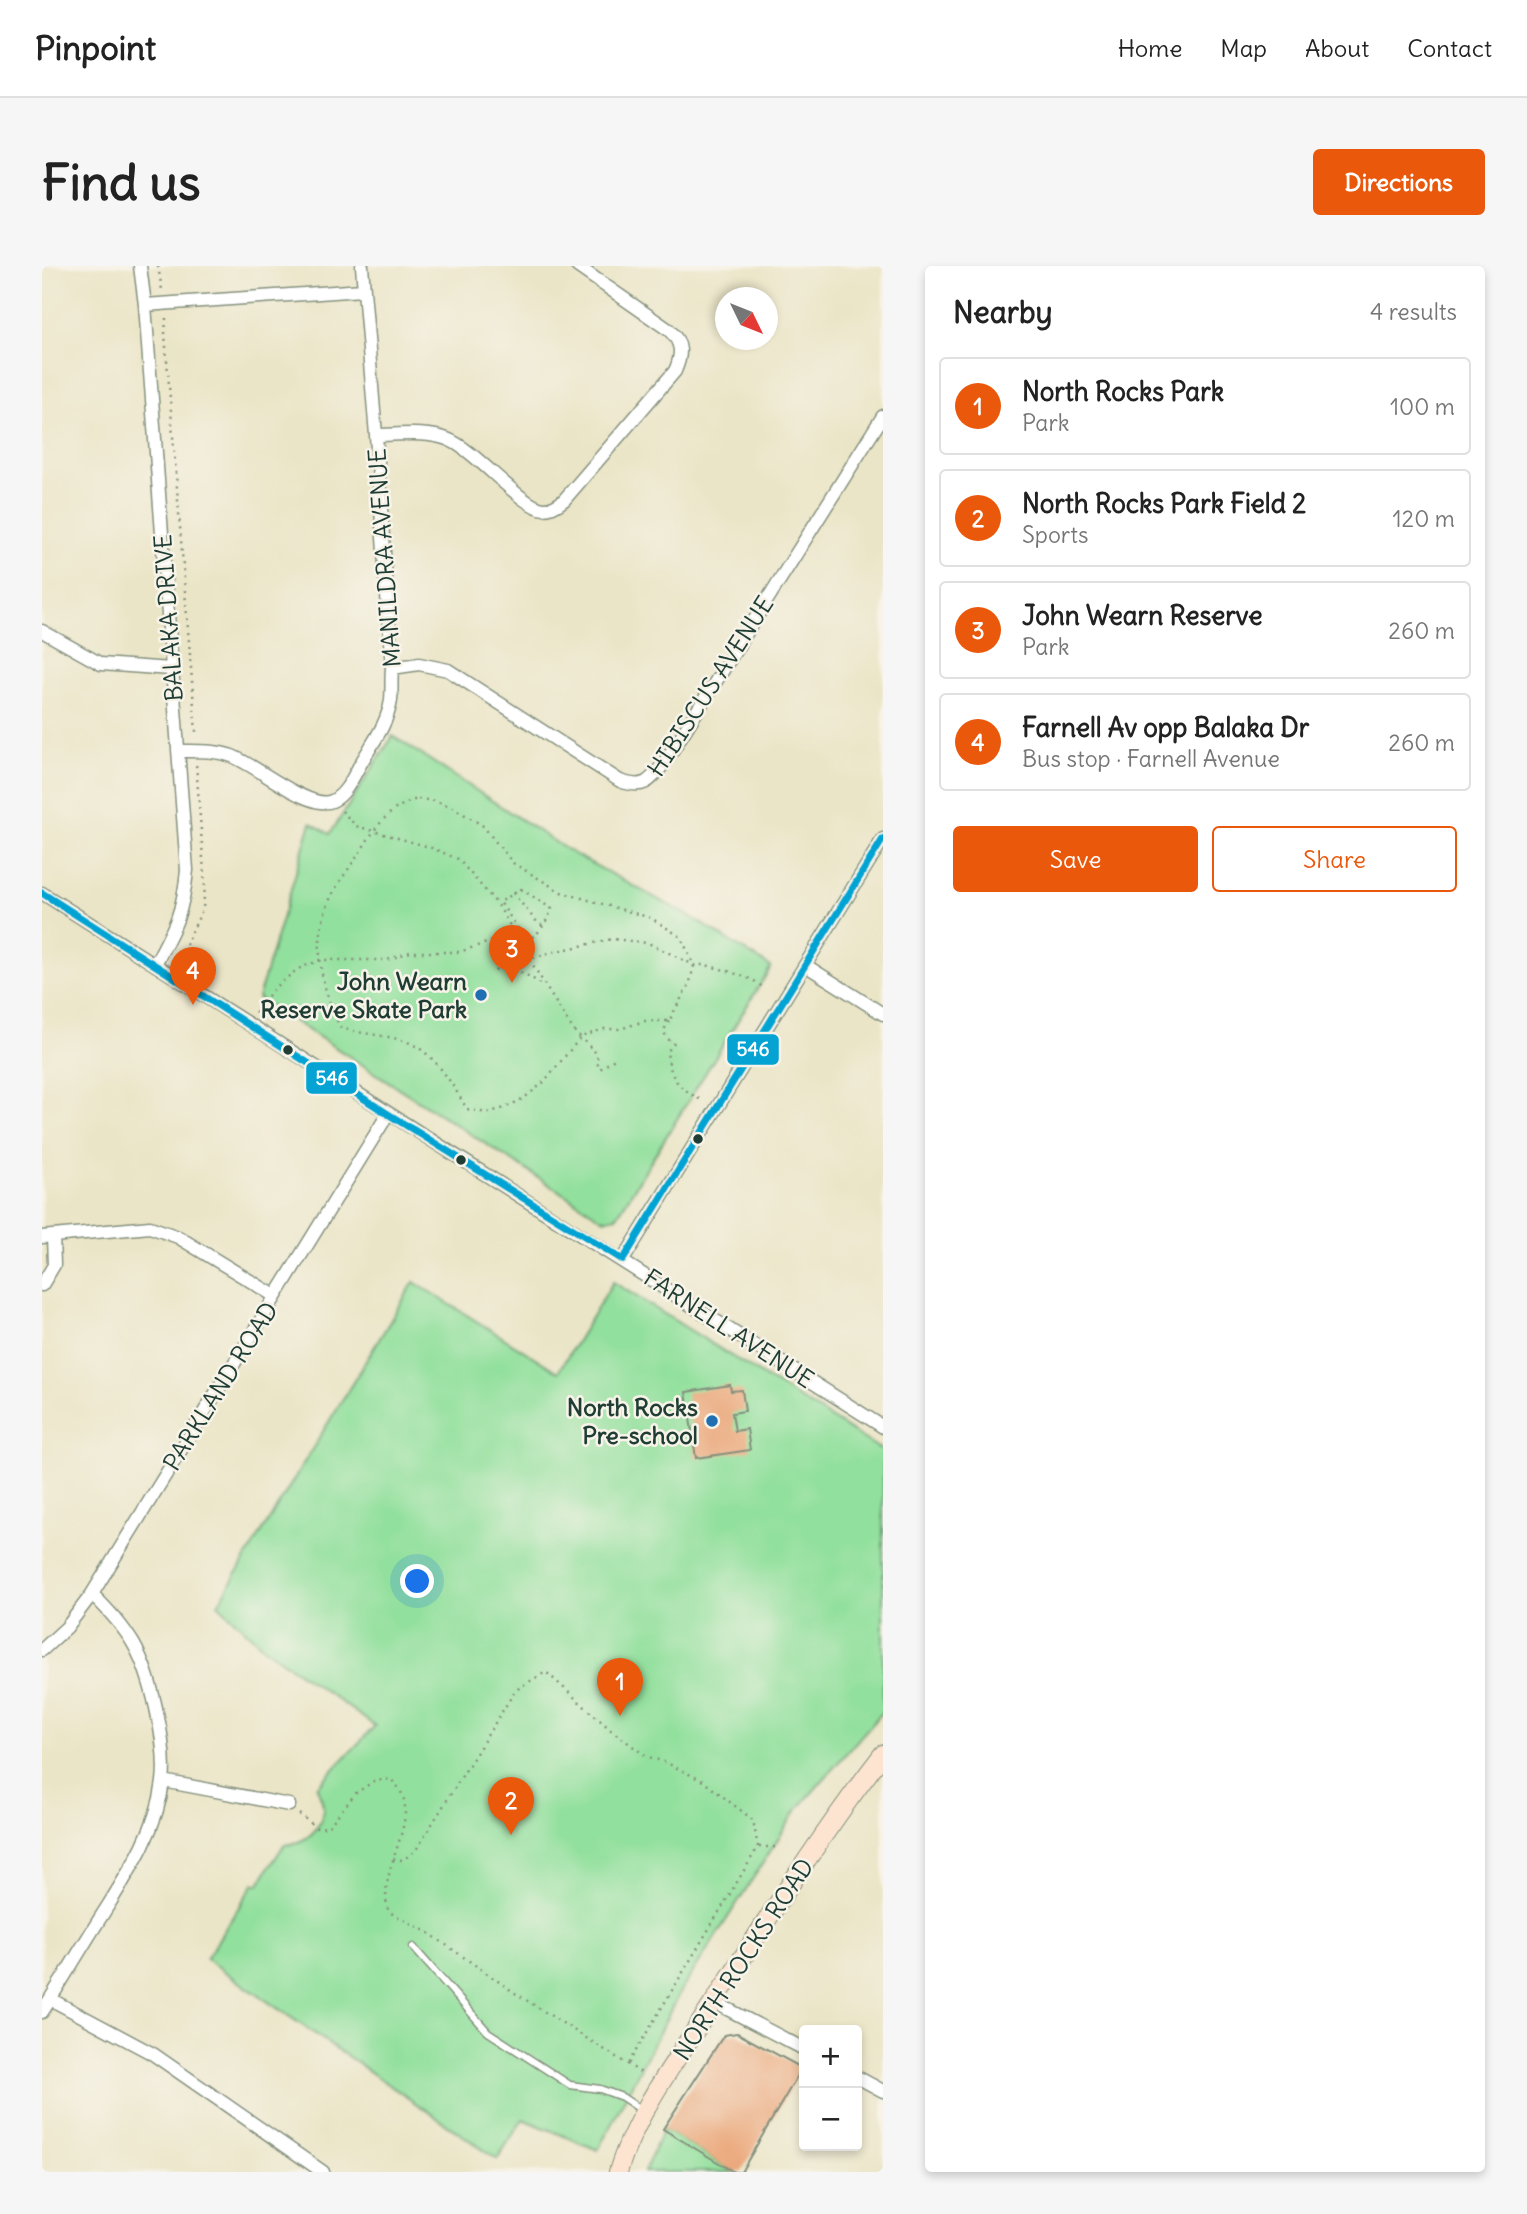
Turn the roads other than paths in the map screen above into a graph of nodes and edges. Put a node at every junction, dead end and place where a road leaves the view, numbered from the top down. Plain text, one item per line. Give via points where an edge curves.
1 (140, 266) edge
2 (362, 266) edge
3 (577, 266) edge
4 (363, 290) junction
5 (145, 305) junction
6 (883, 415) edge
7 (376, 435) junction
8 (42, 631) edge
9 (392, 668) junction
10 (171, 669) junction
11 (178, 751) junction
12 (883, 839) edge
13 (42, 893) edge
14 (155, 964) junction
15 (805, 965) junction
16 (883, 1014) edge
17 (388, 1114) junction
18 (47, 1236) edge
19 (623, 1260) junction
20 (42, 1285) edge
21 (275, 1296) junction
22 (883, 1427) edge
23 (92, 1594) junction
24 (42, 1650) edge
25 (883, 1754) edge
26 (163, 1781) junction
27 (289, 1805) road end
28 (413, 1947) dead end
29 (50, 1999) junction
30 (714, 2002) junction
31 (42, 2012) edge
32 (799, 2046) edge
33 (862, 2080) edge
34 (883, 2091) edge
35 (645, 2112) junction
36 (323, 2172) edge
37 (618, 2172) edge

1 - 5 street, BALAKA DRIVE
2 - 4 street, MANILDRA AVENUE
3 - 7 street via 669,330 681,354 675,372 564,500 551,508 536,507 448,439
4 - 5 street
4 - 7 street, MANILDRA AVENUE
5 - 10 street, BALAKA DRIVE
6 - 9 street, HIBISCUS AVENUE via 665,762 643,785 620,781 448,670 419,664
7 - 9 street, MANILDRA AVENUE
8 - 10 street via 101,664
9 - 11 street, MANILDRA AVENUE via 391,701 383,726 345,790 333,801 318,803 303,797 224,753
10 - 11 street, BALAKA DRIVE
11 - 14 street, BALAKA DRIVE via 187,870 184,901
12 - 15 street
13 - 14 street, FARNELL AVENUE
14 - 17 street, FARNELL AVENUE
15 - 16 street
15 - 19 street
17 - 19 street, FARNELL AVENUE
17 - 21 street, PARKLAND ROAD
18 - 20 street via 54,1265
18 - 21 street via 150,1227 178,1237
19 - 22 street, FARNELL AVENUE
21 - 23 street, PARKLAND ROAD
23 - 24 street, PARKLAND ROAD
23 - 26 street via 116,1616 135,1643 150,1682 160,1725
25 - 30 main road, NORTH ROCKS ROAD via 793,1879
26 - 27 street
26 - 29 street via 151,1828 134,1863
28 - 35 lane via 488,2032 570,2085 600,2089
29 - 31 street
29 - 36 street via 153,2054
30 - 32 street
30 - 35 main road, NORTH ROCKS ROAD
33 - 34 street
35 - 37 main road, NORTH ROCKS ROAD

